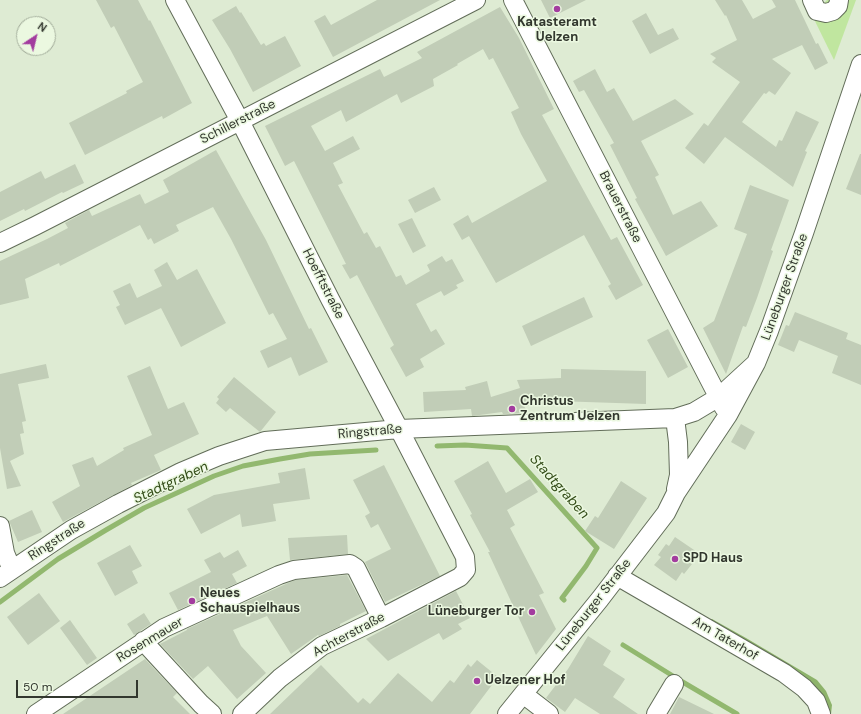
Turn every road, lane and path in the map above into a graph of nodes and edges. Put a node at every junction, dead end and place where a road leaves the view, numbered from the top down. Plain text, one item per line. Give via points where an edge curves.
1 (175, 0) edge
2 (476, 0) edge
3 (513, 0) edge
4 (812, 0) edge
5 (839, 0) edge
6 (861, 64) edge
7 (240, 121) junction
8 (0, 243) edge
9 (756, 364) junction
10 (719, 397) junction
11 (728, 415) junction
12 (675, 418) junction
13 (399, 429) junction
14 (676, 493) junction
15 (0, 526) edge
16 (466, 570) joint
17 (6, 574) edge
18 (617, 576) junction
19 (381, 618) junction
20 (142, 641) junction
21 (674, 684) dead end
22 (524, 694) junction
23 (36, 714) edge
24 (212, 714) edge
25 (242, 714) edge
26 (507, 714) edge
27 (549, 714) edge
28 (656, 714) edge
29 (821, 714) edge

1 - 7 street, Hoefftstraße
2 - 7 street, Schillerstraße
3 - 10 street, Brauerstraße
4 - 5 street via 817,11 826,13 833,11
6 - 9 street, Lüneburger Straße via 770,331
7 - 8 street, Schillerstraße
7 - 13 street, Hoefftstraße
9 - 10 street, Ringstraße
9 - 11 street, Lüneburger Straße
10 - 11 street, Brauerstraße
10 - 12 street, Ringstraße via 694,412
11 - 14 street, Lüneburger Straße
12 - 13 street, Ringstraße
12 - 14 street, Lüneburger Straße via 679,475
13 - 16 street, Hoefftstraße via 465,558
13 - 17 street, Ringstraße via 265,441 219,456 181,472 71,530
14 - 18 street, Lüneburger Straße via 666,513
15 - 17 street
16 - 19 street, Achterstraße via 460,577
18 - 22 street, Lüneburger Straße
18 - 29 street, Am Taterhof via 784,673 816,701
19 - 20 street, Rosenmauer via 356,568 350,564 294,570 279,575 164,628
19 - 25 street, Achterstraße via 322,646 280,678
20 - 23 street, Rosenmauer
20 - 24 street
21 - 28 street
22 - 26 street, Lüneburger Straße
22 - 27 street

